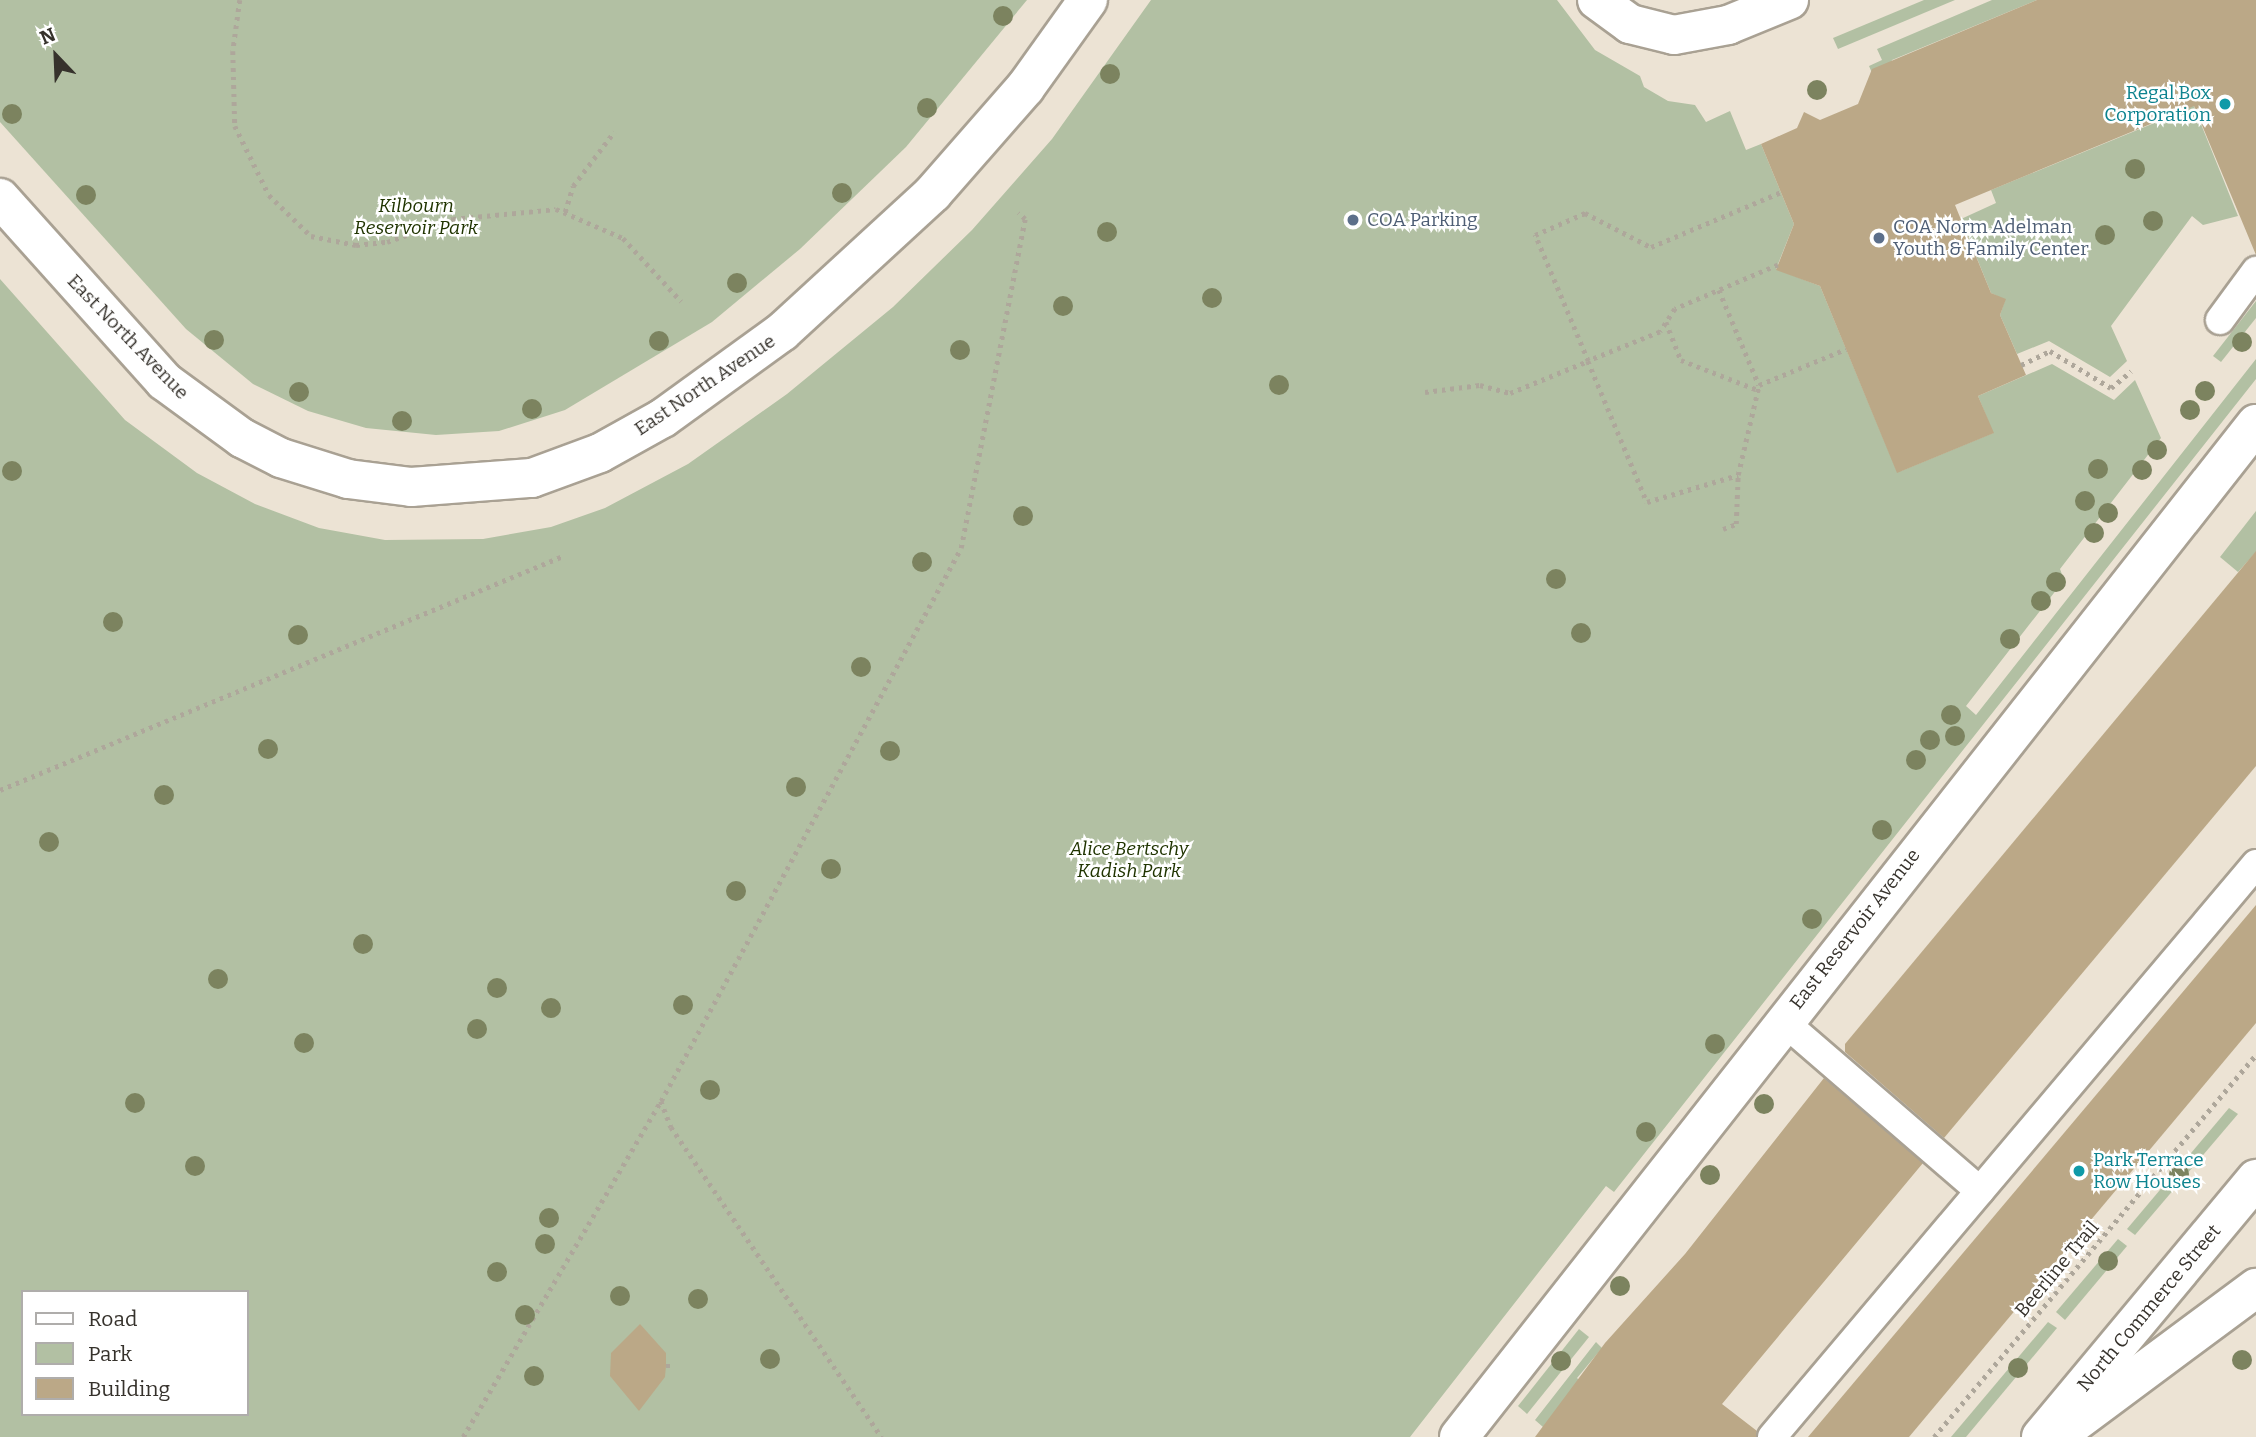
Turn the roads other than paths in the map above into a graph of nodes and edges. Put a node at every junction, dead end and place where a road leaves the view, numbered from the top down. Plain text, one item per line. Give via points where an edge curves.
1 (1088, 0) edge
2 (1597, 0) edge
3 (1789, 0) edge
4 (0, 198) edge
5 (2256, 271) edge
6 (2220, 320) dead end
7 (2256, 424) edge
8 (2256, 864) edge
9 (1783, 1021) junction
10 (2256, 1179) edge
11 (1980, 1191) junction
12 (2256, 1288) edge
13 (1459, 1437) edge
14 (1772, 1437) edge
15 (2041, 1437) edge
16 (2056, 1437) edge

1 - 4 street, East North Avenue via 1026,88 958,166 782,332 663,418 600,453 531,478 423,487 348,479 281,458 242,438 164,381
2 - 3 street via 1630,24 1658,35 1684,35
5 - 6 lane
7 - 9 street, East Reservoir Avenue
8 - 11 lane
9 - 11 lane
9 - 13 street, East Reservoir Avenue
10 - 15 street, North Commerce Street
11 - 14 lane
12 - 16 street, North Commerce Street

